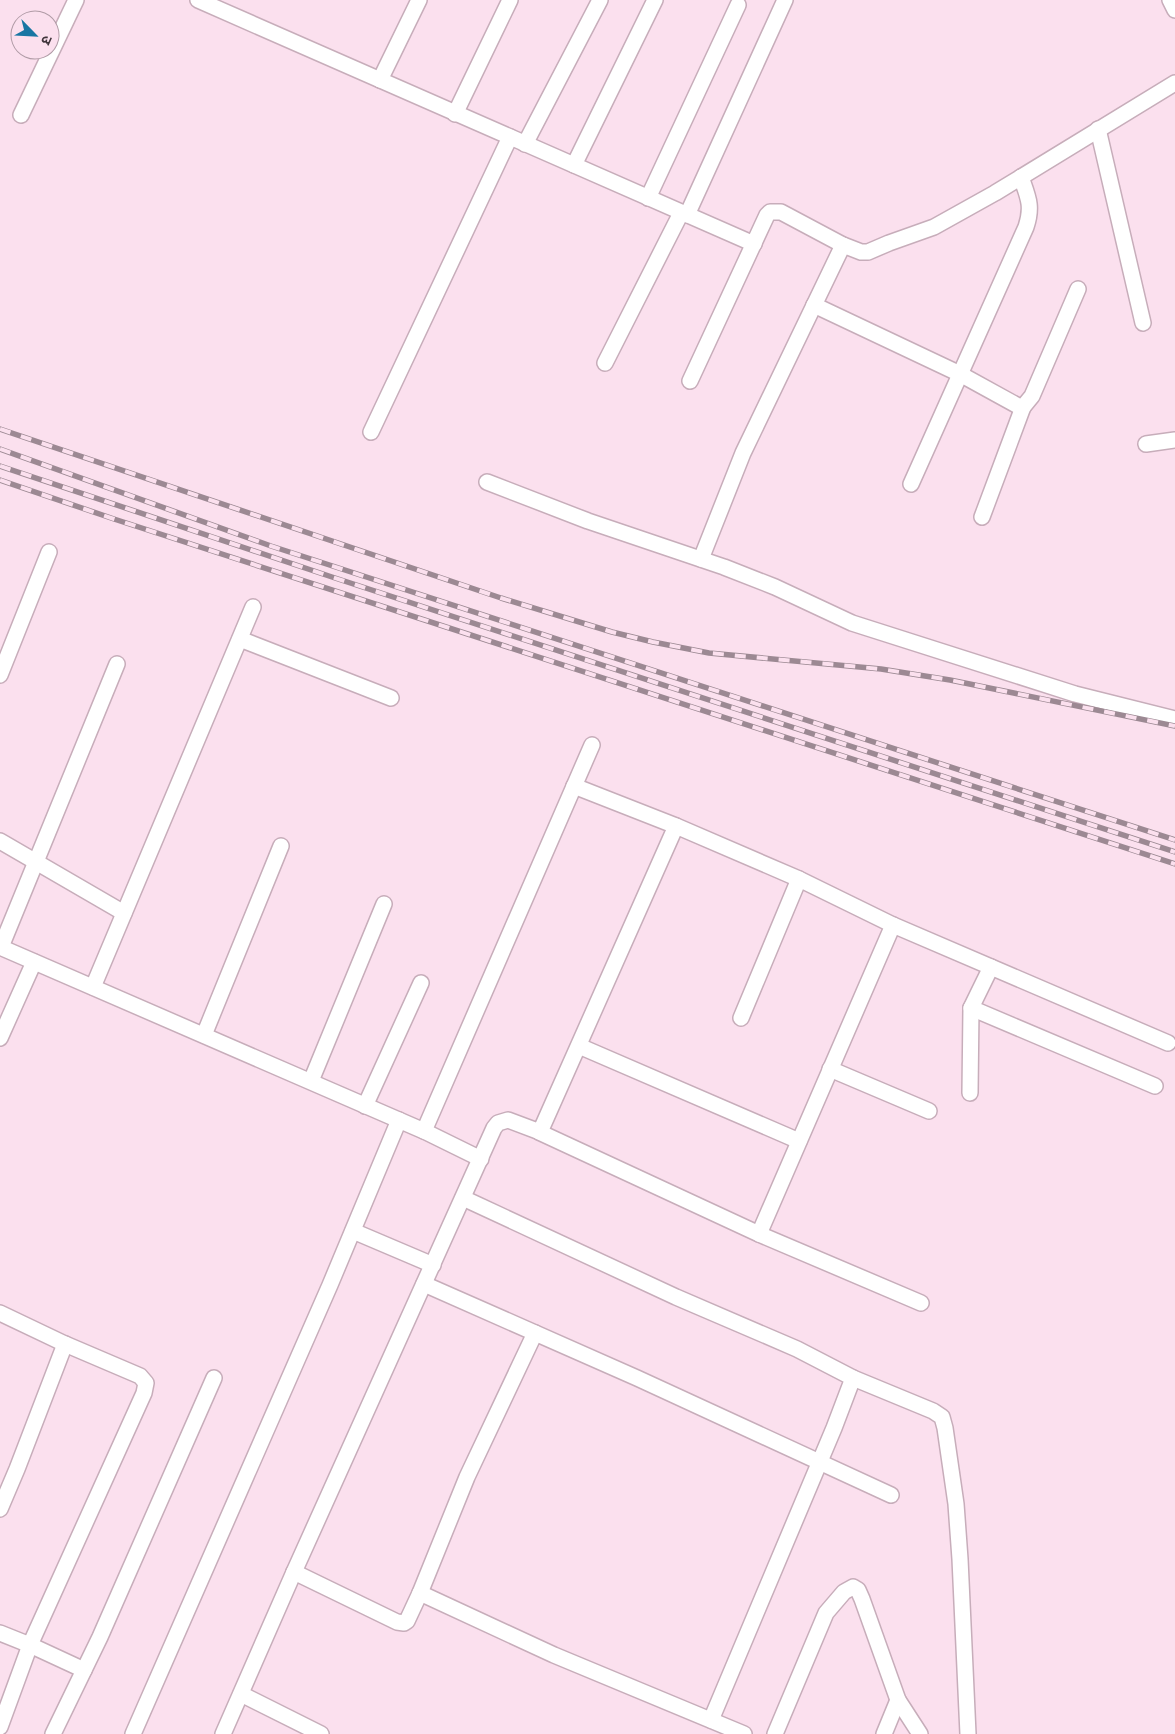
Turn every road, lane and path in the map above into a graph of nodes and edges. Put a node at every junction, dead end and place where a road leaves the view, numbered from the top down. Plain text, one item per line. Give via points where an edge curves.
1 (76, 0) edge
2 (198, 0) edge
3 (419, 0) edge
4 (510, 0) edge
5 (600, 0) edge
6 (655, 0) edge
7 (785, 0) edge
8 (1170, 0) edge
9 (738, 5) dead end
10 (1175, 10) edge
11 (380, 80) junction
12 (1175, 83) edge
13 (455, 114) junction
14 (21, 115) dead end
15 (1098, 129) junction
16 (510, 137) junction
17 (526, 144) junction
18 (574, 165) junction
19 (1021, 177) junction
20 (648, 198) junction
21 (684, 214) junction
22 (754, 244) junction
23 (843, 245) junction
24 (1078, 289) dead end
25 (814, 305) junction
26 (1143, 323) dead end
27 (605, 363) dead end
28 (960, 374) junction
29 (690, 381) dead end
30 (1023, 407) junction
31 (371, 432) dead end
32 (1175, 440) edge
33 (1146, 444) dead end
34 (487, 482) dead end
35 (911, 484) dead end
36 (982, 517) dead end
37 (49, 552) dead end
38 (701, 559) junction
39 (253, 607) dead end
40 (240, 639) junction
41 (116, 664) dead end
42 (0, 674) edge
43 (391, 698) dead end
44 (1175, 720) edge
45 (592, 745) dead end
46 (574, 786) junction
47 (676, 826) junction
48 (0, 840) edge
49 (281, 846) dead end
50 (36, 861) junction
51 (799, 879) junction
52 (384, 904) dead end
53 (124, 913) junction
54 (893, 925) junction
55 (0, 947) edge
56 (34, 962) junction
57 (991, 967) junction
58 (421, 983) dead end
59 (93, 987) junction
60 (971, 1008) junction
61 (741, 1018) dead end
62 (204, 1035) junction
63 (0, 1038) edge
64 (1168, 1044) dead end
65 (579, 1046) junction
66 (830, 1069) junction
67 (311, 1081) junction
68 (1155, 1086) dead end
69 (970, 1093) dead end
70 (365, 1106) junction
71 (929, 1111) dead end
72 (399, 1120) junction
73 (424, 1131) junction
74 (539, 1132) junction
75 (799, 1141) junction
76 (480, 1159) junction
77 (463, 1198) junction
78 (353, 1230) junction
79 (759, 1234) junction
80 (433, 1264) junction
81 (424, 1284) junction
82 (921, 1303) dead end
83 (0, 1313) edge
84 (535, 1333) junction
85 (65, 1344) junction
86 (214, 1378) dead end
87 (853, 1378) junction
88 (819, 1463) junction
89 (891, 1496) dead end
90 (0, 1509) edge
91 (294, 1572) junction
92 (420, 1594) junction
93 (0, 1632) edge
94 (30, 1645) junction
95 (84, 1670) junction
96 (241, 1694) junction
97 (898, 1700) junction
98 (711, 1720) junction
99 (0, 1727) edge
100 (53, 1734) edge
101 (133, 1734) edge
102 (224, 1734) edge
103 (320, 1734) edge
104 (744, 1734) edge
105 (775, 1734) edge
106 (884, 1734) edge
107 (920, 1734) edge
108 (968, 1734) edge

1 - 14 street
2 - 11 street
3 - 11 street
4 - 13 street
5 - 17 street
6 - 18 street
7 - 21 street
8 - 10 street
9 - 20 street
11 - 13 street
12 - 15 street
13 - 16 street
15 - 19 street
15 - 26 street
16 - 17 street
16 - 31 street
17 - 18 street
18 - 20 street
19 - 23 street via 934,227 868,252
19 - 28 street via 1030,204 1029,217
20 - 21 street
21 - 22 street
21 - 27 street
22 - 23 street via 767,215 776,211
22 - 29 street
23 - 25 street
24 - 30 street via 1032,396
25 - 28 street
25 - 38 street via 744,453
28 - 30 street
28 - 35 street
30 - 36 street
32 - 33 street
34 - 38 street via 588,521
37 - 42 street
38 - 44 street via 775,587 852,623 1075,694
39 - 40 street
40 - 43 street
40 - 53 street
41 - 50 street
45 - 46 street
46 - 47 street
46 - 73 street
47 - 51 street
47 - 65 street
48 - 50 street
49 - 62 street
50 - 53 street
50 - 55 street
51 - 54 street
51 - 61 street
52 - 67 street
53 - 59 street
54 - 57 street
54 - 66 street
55 - 56 street
56 - 59 street
56 - 63 street
57 - 60 street
57 - 64 street
58 - 70 street
59 - 62 street
60 - 68 street
60 - 69 street
62 - 67 street
65 - 74 street
65 - 75 street
66 - 71 street
66 - 75 street
67 - 70 street
70 - 72 street
72 - 73 street
72 - 78 street
73 - 76 street
74 - 76 street via 508,1120 498,1123
74 - 79 street
75 - 79 street
76 - 77 street
77 - 80 street
77 - 87 street via 797,1349
78 - 80 street
78 - 101 street
79 - 82 street
80 - 81 street
81 - 84 street
81 - 91 street
83 - 85 street
84 - 88 street
84 - 92 street via 467,1476
85 - 90 street
85 - 94 street via 140,1376 146,1382 144,1393
86 - 95 street
87 - 88 street
87 - 108 street via 942,1417 956,1504
88 - 89 street
88 - 98 street
91 - 92 street via 397,1622 404,1623 409,1617
91 - 96 street
92 - 98 street via 554,1655
93 - 94 street
94 - 95 street
94 - 99 street
95 - 100 street
96 - 102 street
96 - 103 street
97 - 105 street via 858,1590 848,1589 826,1613
97 - 106 street
97 - 107 street
98 - 104 street

